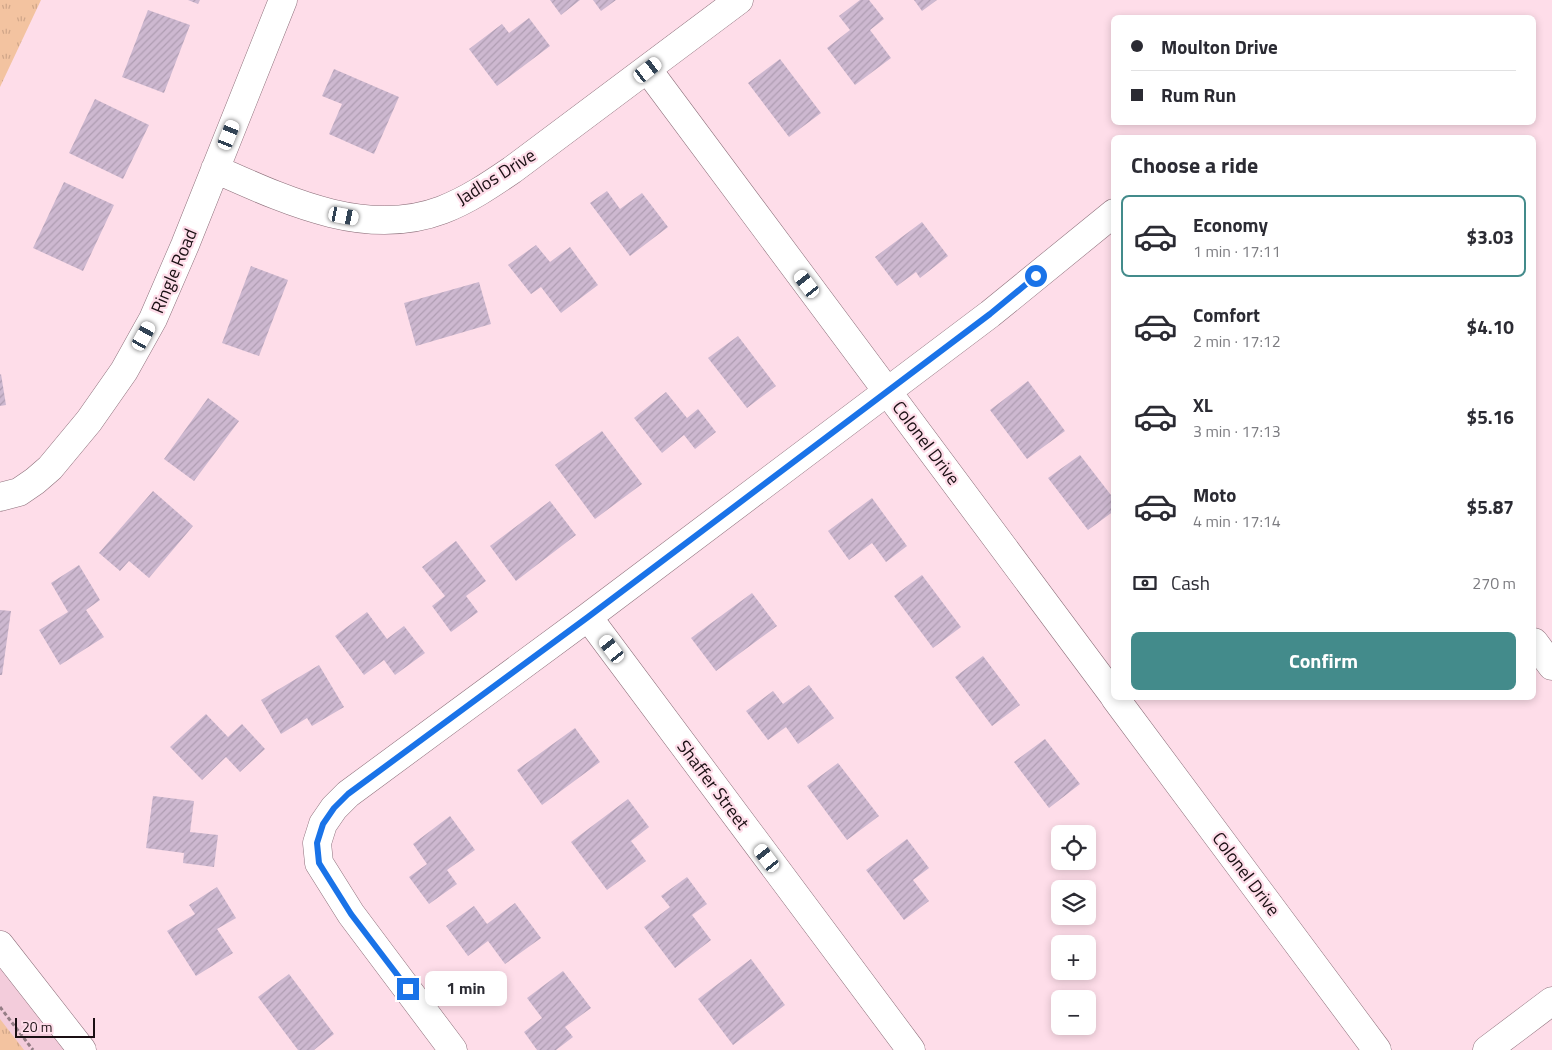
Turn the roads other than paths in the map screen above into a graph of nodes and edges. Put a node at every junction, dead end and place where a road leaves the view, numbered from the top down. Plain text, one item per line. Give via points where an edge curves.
1 (283, 0) edge
2 (739, 0) edge
3 (648, 70) junction
4 (216, 169) junction
5 (1111, 215) edge
6 (887, 390) junction
7 (0, 497) edge
8 (588, 617) junction
9 (1536, 645) edge
10 (1552, 666) edge
11 (1111, 693) edge
12 (1116, 700) edge
13 (0, 945) edge
14 (1552, 1001) edge
15 (82, 1050) edge
16 (453, 1050) edge
17 (910, 1050) edge
18 (1377, 1050) edge
19 (1487, 1050) edge

1 - 4 street, Ringle Road
2 - 3 street, Jadlos Drive
3 - 4 street, Jadlos Drive via 478,193 423,215 384,220 324,212
3 - 6 street, Colonel Drive
4 - 7 street, Ringle Road via 153,319 124,371 50,468 36,482
5 - 6 street via 990,314
6 - 8 street
6 - 11 street, Colonel Drive
8 - 16 street via 348,794 323,824 317,843 319,863 351,914
8 - 17 street, Shaffer Street
9 - 10 street
12 - 18 street, Colonel Drive
13 - 15 street
14 - 19 street

